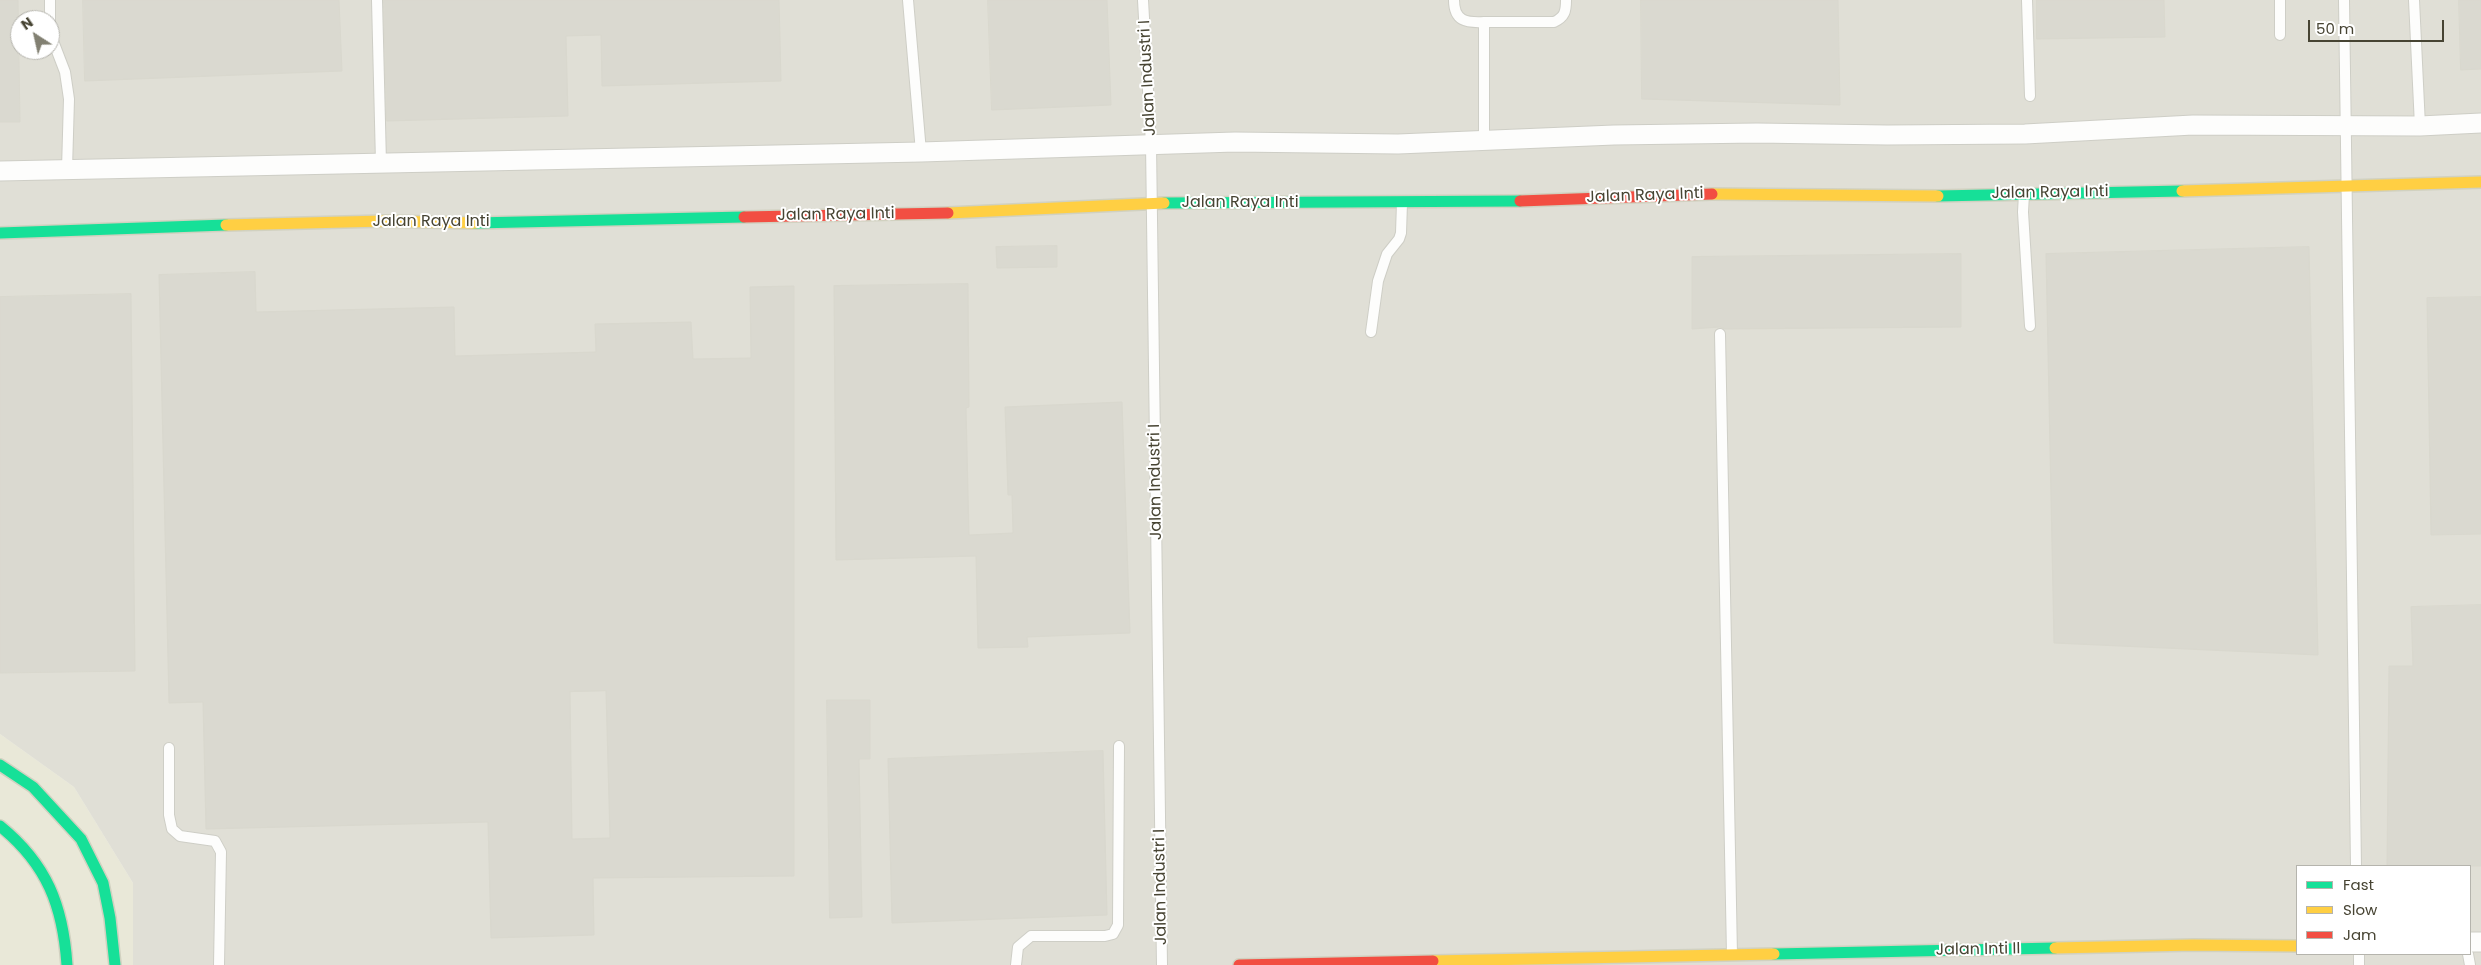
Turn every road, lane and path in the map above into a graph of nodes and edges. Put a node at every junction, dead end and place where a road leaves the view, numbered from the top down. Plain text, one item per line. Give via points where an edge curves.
1 (50, 0) edge
2 (377, 0) edge
3 (908, 0) edge
4 (1143, 0) edge
5 (1454, 0) edge
6 (1566, 0) edge
7 (2027, 0) edge
8 (2280, 0) edge
9 (2344, 0) edge
10 (2414, 0) edge
11 (1484, 22) junction
12 (2280, 35) dead end
13 (2030, 96) dead end
14 (2481, 123) edge
15 (2346, 126) junction
16 (2420, 126) junction
17 (1484, 142) junction
18 (1151, 144) junction
19 (922, 152) junction
20 (381, 163) junction
21 (67, 169) junction
22 (0, 171) edge
23 (2481, 182) edge
24 (2346, 187) junction
25 (2024, 192) junction
26 (1402, 203) junction
27 (1152, 204) junction
28 (0, 233) edge
29 (2030, 326) dead end
30 (1371, 332) dead end
31 (1720, 334) dead end
32 (1119, 746) dead end
33 (169, 748) dead end
34 (0, 765) edge
35 (0, 826) edge
36 (2356, 865) edge
37 (2296, 946) edge
38 (1732, 956) junction
39 (67, 965) edge
40 (115, 965) edge
41 (219, 965) edge
42 (1016, 965) edge
43 (1162, 965) edge
44 (1239, 965) edge

1 - 21 lane via 50,33 65,72 69,99
2 - 20 lane
3 - 19 lane
4 - 18 lane, Jalan Industri I
5 - 11 lane via 1454,10 1459,19 1468,23
6 - 11 lane via 1566,11 1561,19 1554,22
7 - 13 lane
8 - 12 lane
9 - 15 lane
10 - 16 lane
11 - 17 lane
14 - 16 street
15 - 16 street
15 - 17 street via 2193,125 2025,134 1887,136 1757,133 1624,135
15 - 24 lane
17 - 18 street
18 - 19 street
18 - 27 lane, Jalan Industri I
19 - 20 street
20 - 21 street
21 - 22 street
23 - 24 street, Jalan Raya Inti
24 - 25 street, Jalan Raya Inti
24 - 36 lane
25 - 26 street, Jalan Raya Inti via 1912,196 1694,194
25 - 29 lane
26 - 27 street, Jalan Raya Inti
26 - 30 lane via 1399,239 1387,254 1378,281
27 - 28 street, Jalan Raya Inti via 973,212 513,223 298,223
27 - 43 lane, Jalan Industri I
31 - 38 lane
32 - 42 lane via 1118,924 1114,934 1031,936 1018,947
33 - 41 lane via 172,829 180,836 215,841 221,852
34 - 40 street via 33,787 81,839 103,883
35 - 39 street via 26,847 42,870 57,902
37 - 38 street, Jalan Inti II via 2193,945
38 - 44 street, Jalan Inti II

